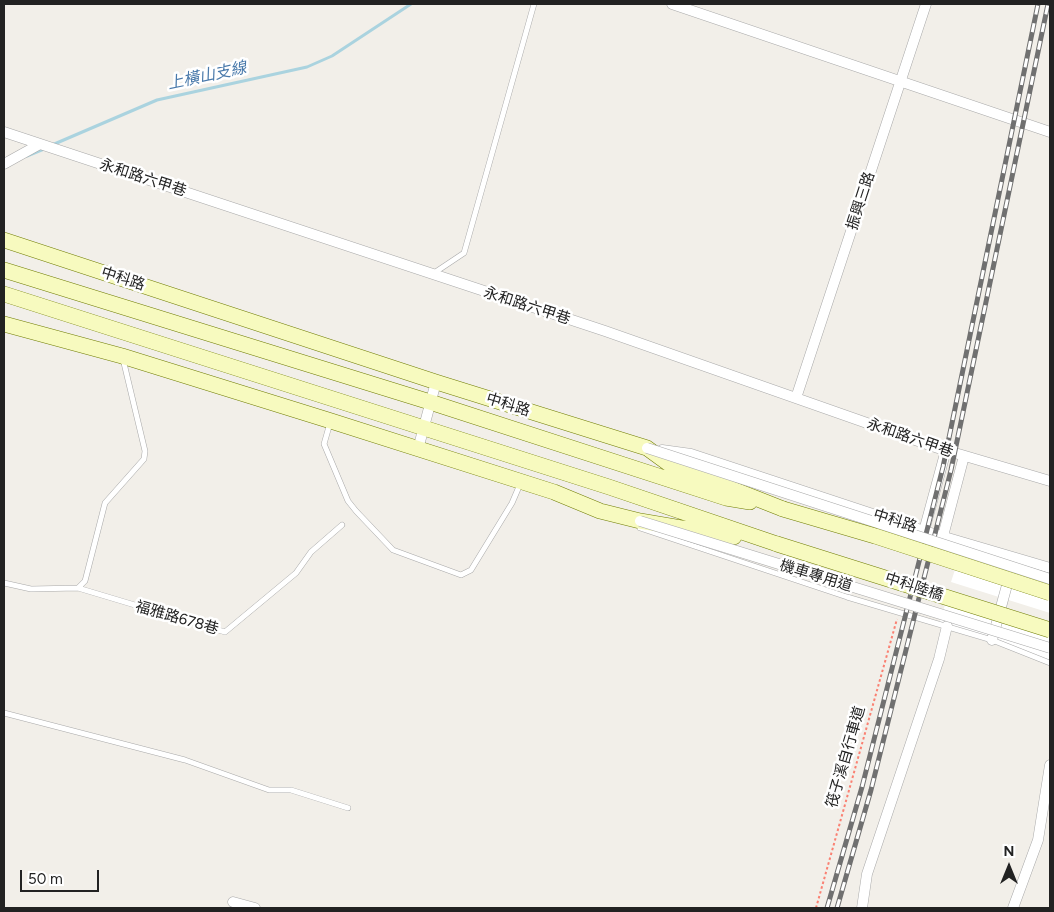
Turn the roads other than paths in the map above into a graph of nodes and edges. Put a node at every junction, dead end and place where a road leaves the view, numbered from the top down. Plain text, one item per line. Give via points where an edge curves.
1 (534, 4) edge
2 (672, 4) edge
3 (926, 4) edge
4 (901, 80) junction
5 (4, 132) edge
6 (1050, 132) edge
7 (40, 144) junction
8 (4, 164) edge
9 (4, 240) edge
10 (4, 270) edge
11 (432, 274) junction
12 (4, 294) edge
13 (4, 324) edge
14 (122, 356) junction
15 (436, 382) junction
16 (796, 398) junction
17 (430, 402) junction
18 (331, 421) junction
19 (422, 428) junction
20 (647, 448) junction
21 (418, 449) junction
22 (946, 450) junction
23 (964, 456) junction
24 (521, 481) junction
25 (1050, 481) edge
26 (783, 509) junction
27 (600, 510) junction
28 (640, 521) junction
29 (342, 525) dead end
30 (924, 531) junction
31 (943, 536) junction
32 (777, 544) junction
33 (1015, 557) junction
34 (1050, 568) edge
35 (1050, 578) edge
36 (4, 583) edge
37 (78, 588) junction
38 (1050, 593) edge
39 (947, 626) junction
40 (1050, 630) edge
41 (992, 640) junction
42 (1050, 648) edge
43 (1050, 663) edge
44 (4, 713) edge
45 (1050, 765) edge
46 (348, 808) dead end
47 (234, 902) dead end
48 (255, 908) edge
49 (862, 908) edge
50 (1013, 908) edge

1 - 11 lane via 464,253
2 - 4 street
3 - 4 street, 振興三路
4 - 6 street
4 - 16 street, 振興三路
5 - 7 street, 永和路六甲巷
7 - 8 street
7 - 11 street, 永和路六甲巷
9 - 15 street, 中科路
10 - 17 street, 中科路
11 - 16 street, 永和路六甲巷
12 - 19 street
13 - 14 street
14 - 18 street
14 - 37 lane via 145,451 144,459 105,504 85,581
15 - 17 street
15 - 20 street, 中科路
16 - 22 street, 永和路六甲巷
17 - 19 street
17 - 26 street, 中科路 via 726,498
18 - 21 street
18 - 24 lane via 324,444 356,511 393,550 461,575 471,570 512,503
19 - 21 street
19 - 32 street
20 - 26 street via 669,464
20 - 30 street, 中科路 via 691,454
20 - 35 street, bridge
21 - 24 street
22 - 23 street, 永和路六甲巷
22 - 30 street
23 - 25 street, 永和路六甲巷
23 - 31 street
24 - 27 street
26 - 38 street, bridge
27 - 28 street
27 - 39 lane via 687,544
28 - 32 street
28 - 42 street, 機車專用道, bridge
29 - 37 lane, 福雅路678巷 via 311,552 296,573 225,632
30 - 31 street, 中科路
31 - 33 street, 中科路
32 - 40 street, 中科陸橋, bridge
33 - 34 street, 中科路
33 - 41 street
36 - 37 lane, 福雅路678巷 via 31,589
39 - 41 lane
39 - 49 street via 929,693 867,874
41 - 43 lane
44 - 46 lane via 185,760 269,790 292,790
45 - 50 street via 1038,840
47 - 48 street

